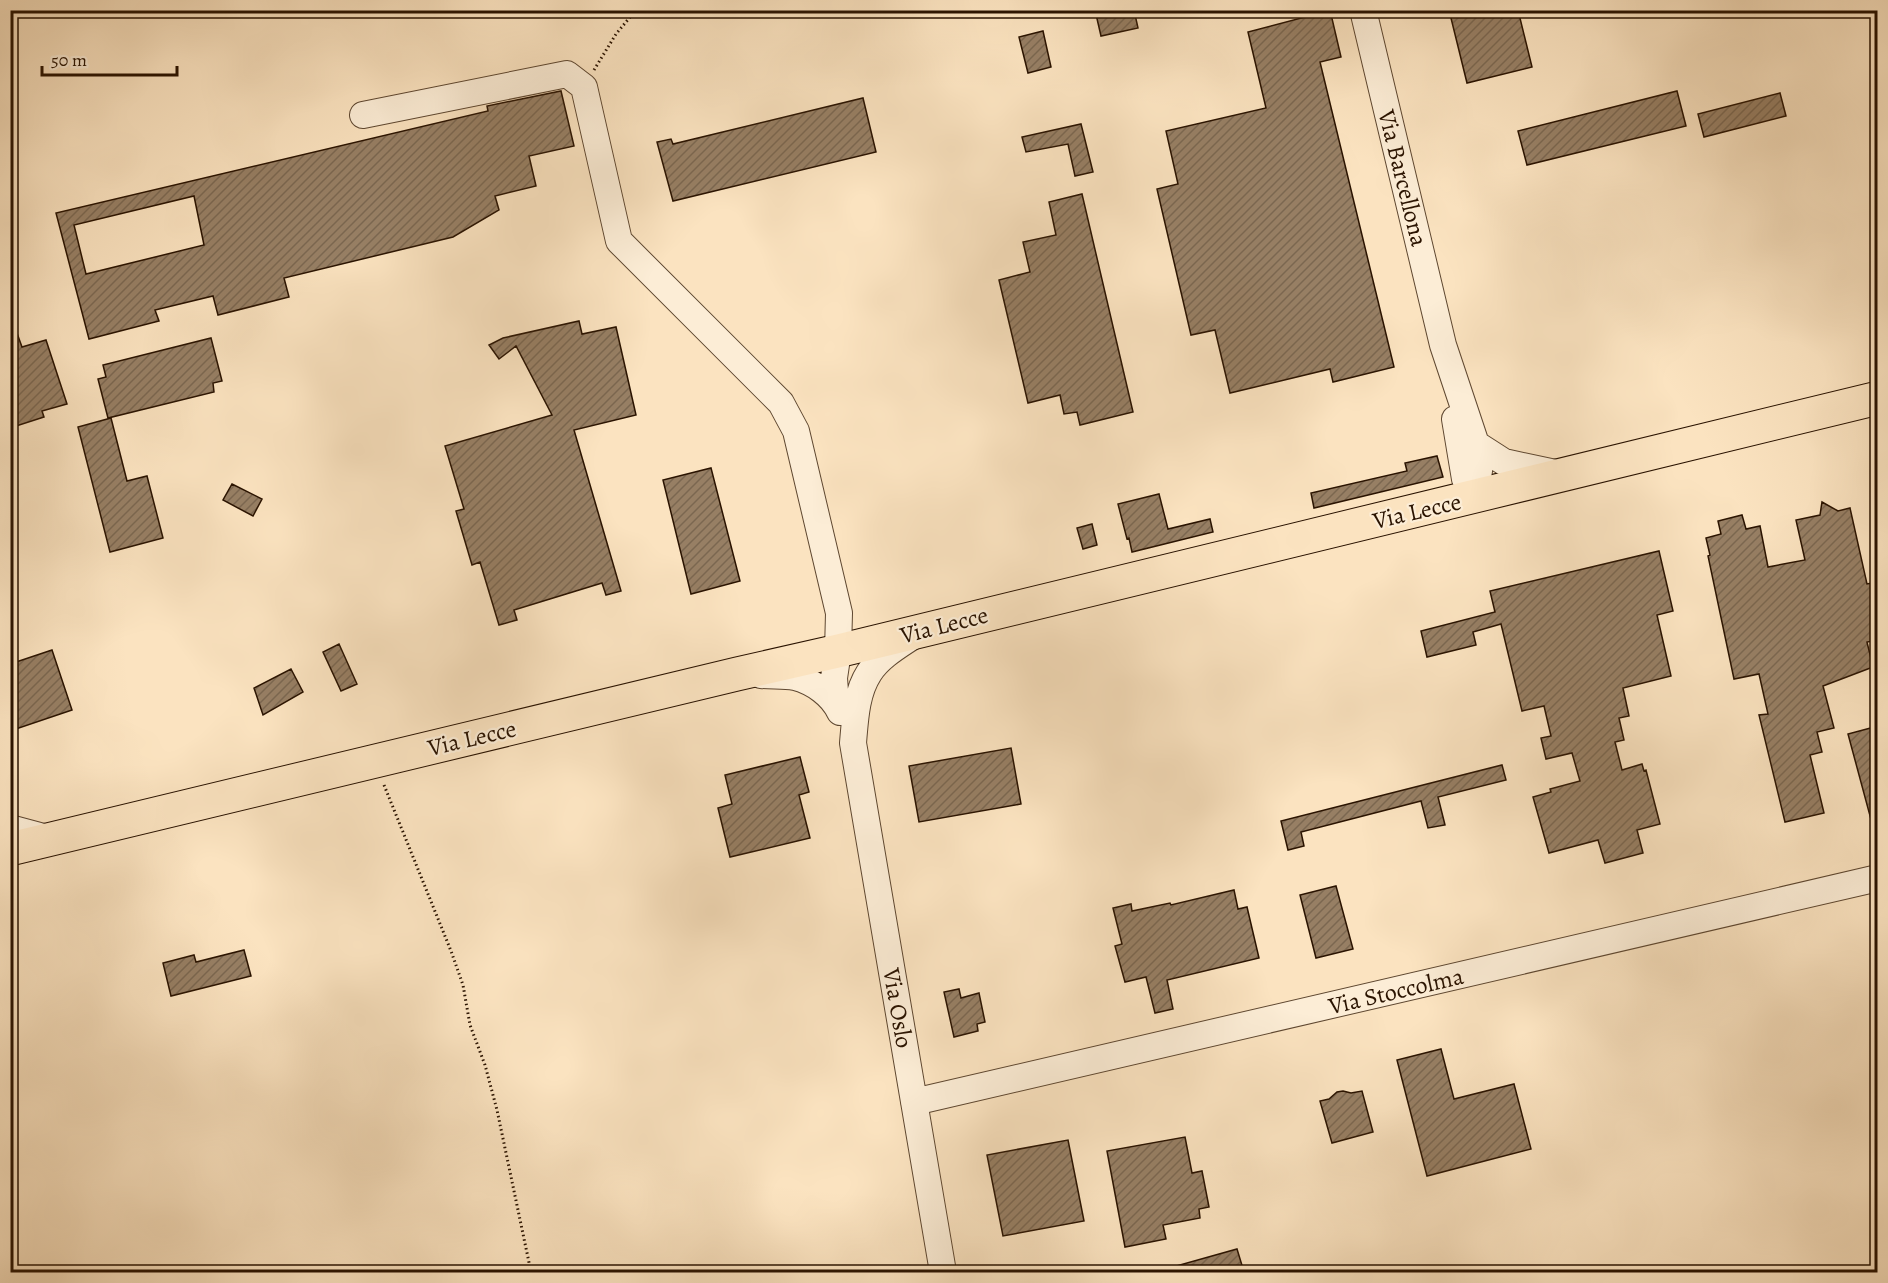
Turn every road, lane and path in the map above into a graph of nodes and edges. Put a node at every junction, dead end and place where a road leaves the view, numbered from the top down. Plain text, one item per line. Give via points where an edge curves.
1 (636, 10) edge
2 (1363, 10) edge
3 (584, 87) junction
4 (363, 115) dead end
5 (1878, 398) edge
6 (1468, 450) junction
7 (1563, 474) junction
8 (1475, 497) junction
9 (1432, 508) junction
10 (921, 631) junction
11 (838, 651) junction
12 (737, 674) junction
13 (846, 704) junction
14 (376, 760) junction
15 (10, 828) edge
16 (52, 839) junction
17 (10, 849) edge
18 (1878, 878) edge
19 (914, 1102) junction
20 (531, 1272) edge
21 (943, 1272) edge

1 - 3 path via 616,34
2 - 6 street, Via Barcellona
3 - 4 street via 567,74
3 - 11 street via 619,241 781,403 796,431 839,613
5 - 7 main road, Via Lecce
6 - 7 street
6 - 8 street, Via Barcellona via 1480,464
6 - 9 street
7 - 8 main road, Via Lecce
8 - 9 main road, Via Lecce
9 - 10 main road, Via Lecce
10 - 11 main road, Via Lecce
10 - 13 street via 888,654
11 - 12 main road, Via Lecce
11 - 13 street via 850,672
12 - 13 street via 794,677
12 - 14 main road, Via Lecce
13 - 19 street, Via Oslo
14 - 16 main road, Via Lecce
14 - 20 path via 463,985 470,1024 498,1110
15 - 16 street
16 - 17 main road, Via Lecce
18 - 19 street, Via Stoccolma
19 - 21 street, Via Oslo

